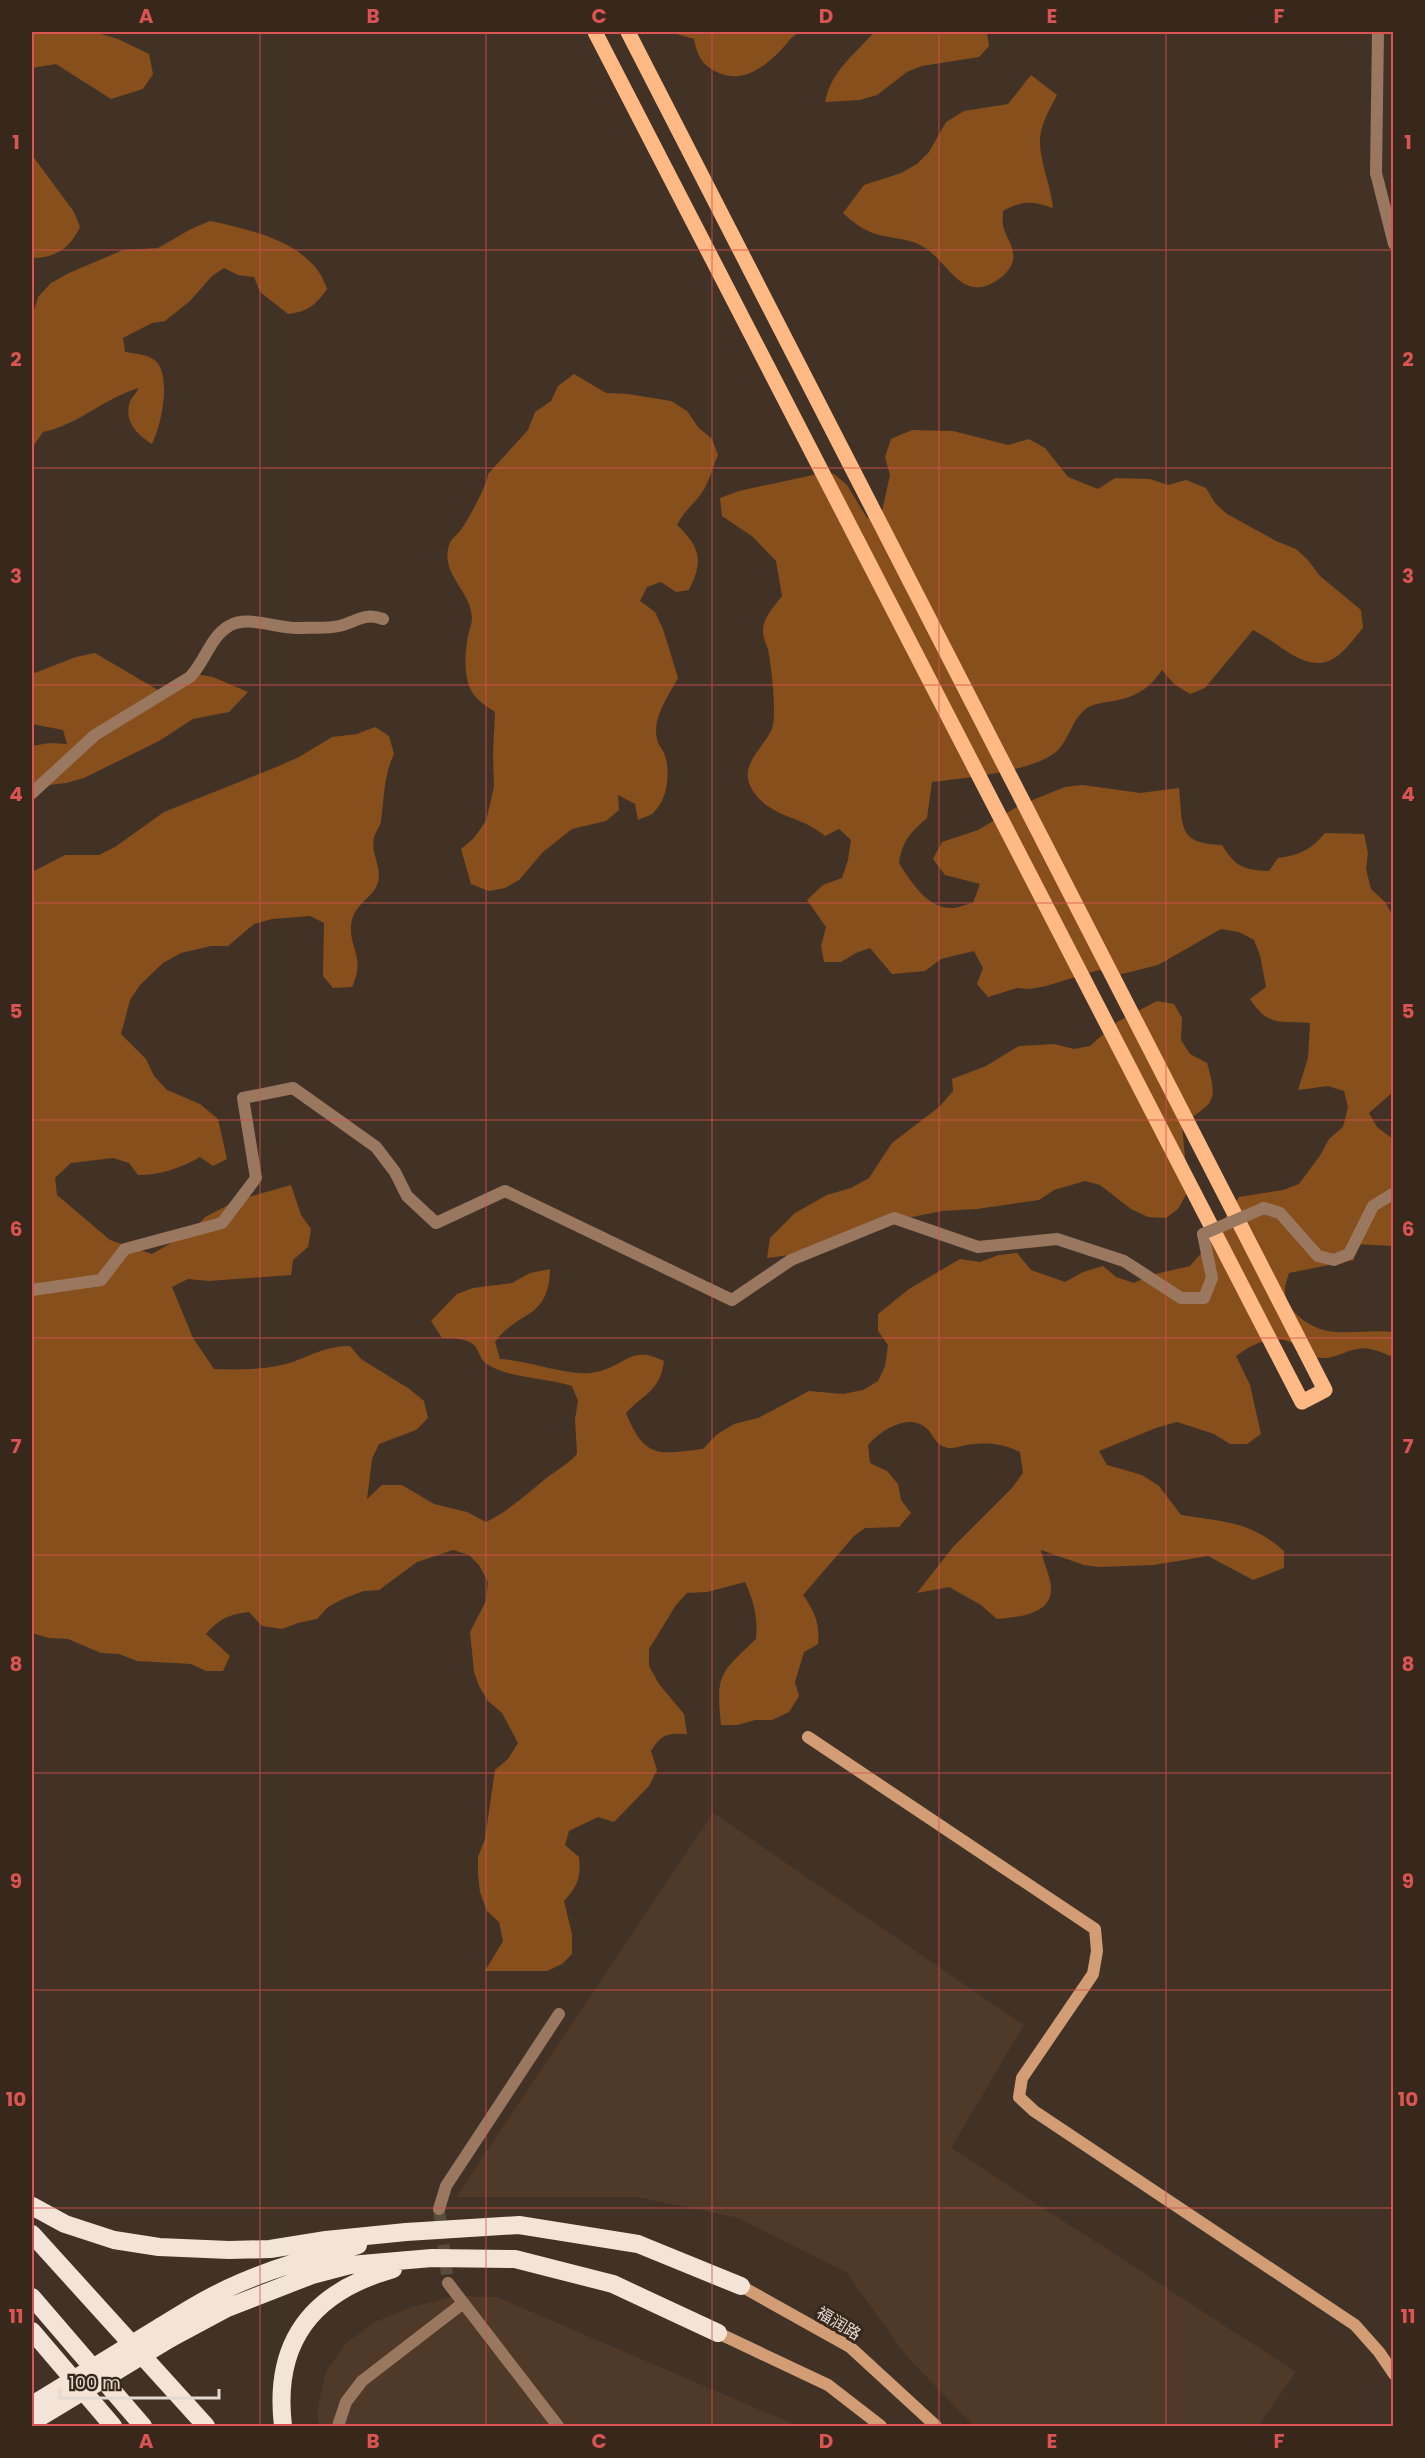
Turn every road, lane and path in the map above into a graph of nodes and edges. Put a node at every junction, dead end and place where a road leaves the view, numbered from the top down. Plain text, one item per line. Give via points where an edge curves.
1 (595, 32) edge
2 (628, 32) edge
3 (1378, 32) edge
4 (1394, 244) edge
5 (383, 619) dead end
6 (32, 793) edge
7 (1394, 1193) edge
8 (32, 1290) edge
9 (808, 1737) dead end
10 (559, 2014) dead end
11 (32, 2206) edge
12 (439, 2209) tunnel mouth
13 (406, 2232) junction
14 (32, 2234) edge
15 (432, 2258) junction
16 (448, 2283) tunnel mouth
17 (741, 2286) joint
18 (32, 2297) edge
19 (462, 2304) junction
20 (166, 2333) junction
21 (718, 2333) joint
22 (33, 2334) edge
23 (1394, 2374) edge
24 (32, 2405) edge
25 (32, 2422) edge
26 (113, 2427) edge
27 (143, 2427) edge
28 (206, 2427) edge
29 (283, 2427) edge
30 (338, 2427) edge
31 (558, 2427) edge
32 (881, 2427) edge
33 (936, 2427) edge

1 - 2 main road via 1302,1401 1325,1390
3 - 4 street via 1376,173
5 - 6 street via 367,615 338,627 284,628 241,620 228,626 190,677 95,735
7 - 8 street, bridge via 1372,1206 1349,1254 1334,1260 1318,1256 1280,1213 1264,1208 1203,1234 1212,1278 1204,1298 1182,1298 1124,1261 1057,1239 978,1247 894,1218 791,1260 732,1300 505,1191 436,1223 406,1196 395,1172 376,1147 293,1088 243,1098 256,1178 222,1223 125,1249 100,1280
9 - 23 street via 1095,1929 1093,1974 1023,2078 1019,2097 1034,2111 1355,2325
10 - 12 street via 446,2186
11 - 13 highway via 66,2224 114,2240 159,2247 270,2249
13 - 17 highway via 519,2225 541,2228 638,2244
13 - 20 highway via 241,2282 200,2302
14 - 28 highway
15 - 20 highway via 350,2265 312,2275
15 - 21 highway via 515,2259 614,2284
15 - 29 highway via 371,2275 315,2311 295,2337 283,2370
16 - 19 street
17 - 33 street, 福润路 via 850,2347
18 - 27 highway
19 - 30 street via 362,2381 346,2402
19 - 31 street
20 - 24 highway, bridge
20 - 25 highway, bridge
21 - 32 street via 828,2385
22 - 26 highway

